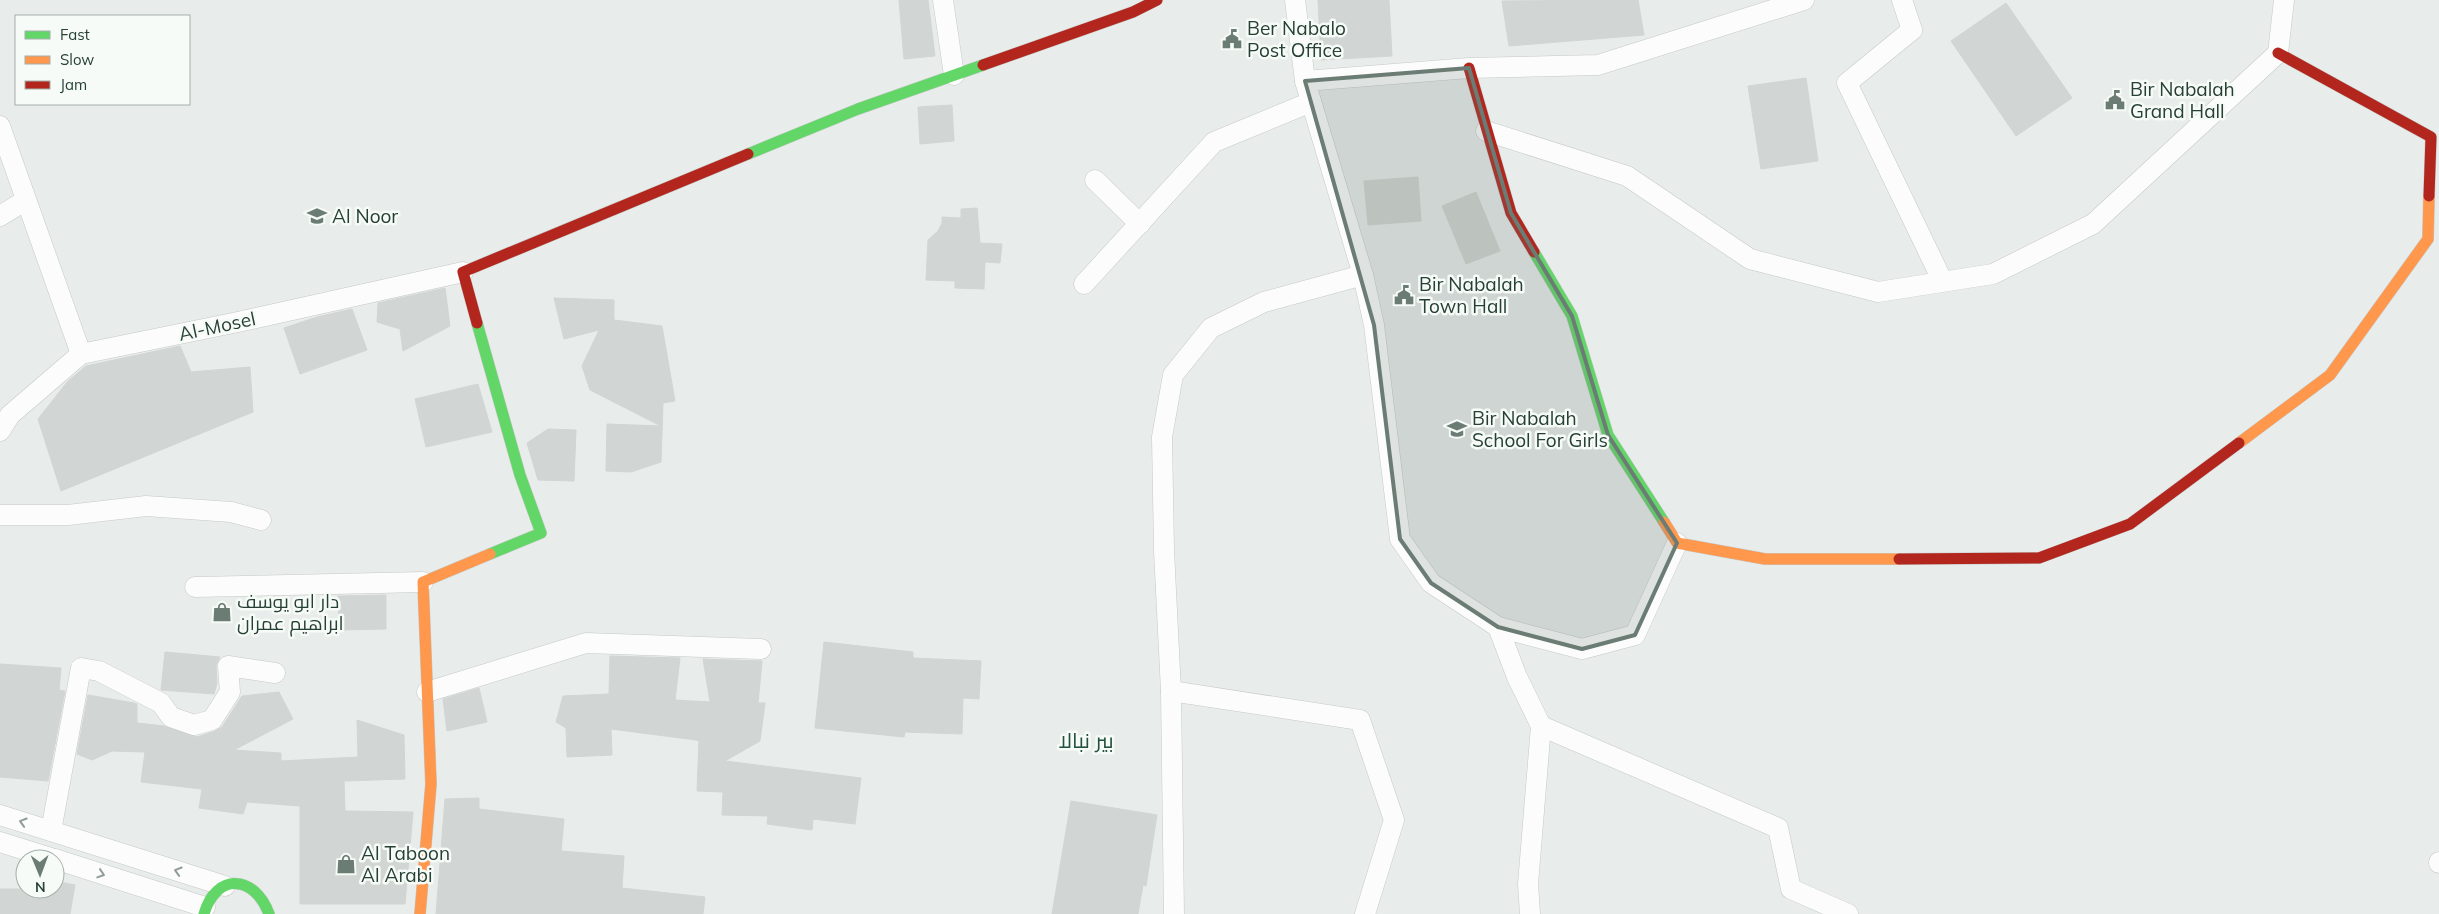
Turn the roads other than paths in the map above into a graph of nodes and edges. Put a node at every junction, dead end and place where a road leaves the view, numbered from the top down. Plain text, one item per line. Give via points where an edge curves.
1 (943, 0) edge
2 (1157, 0) edge
3 (1295, 0) edge
4 (1804, 0) edge
5 (1902, 0) edge
6 (2284, 0) edge
7 (2278, 53) junction
8 (1469, 68) junction
9 (954, 75) junction
10 (1305, 81) junction
11 (1311, 102) junction
12 (0, 126) edge
13 (1486, 131) junction
14 (1095, 180) dead end
15 (26, 200) junction
16 (0, 216) edge
17 (1140, 224) junction
18 (464, 272) junction
19 (1363, 275) junction
20 (1942, 280) junction
21 (1084, 284) dead end
22 (81, 354) junction
23 (0, 431) edge
24 (0, 515) edge
25 (261, 520) dead end
26 (1677, 543) junction
27 (423, 582) junction
28 (195, 587) dead end
29 (1498, 627) junction
30 (761, 649) dead end
31 (275, 673) dead end
32 (1171, 691) junction
33 (427, 692) junction
34 (1541, 726) junction
35 (0, 815) edge
36 (51, 831) junction
37 (0, 842) edge
38 (22, 849) edge
39 (65, 863) edge
40 (225, 886) junction
41 (204, 910) edge
42 (269, 914) edge
43 (420, 914) edge
44 (1174, 914) edge
45 (1365, 914) edge
46 (1530, 914) edge
47 (1848, 914) edge

1 - 9 street
2 - 9 street via 1133,12
3 - 10 street
4 - 8 street via 1598,64
5 - 20 street via 1912,30 1847,82
6 - 7 street
7 - 20 street via 2093,224 1992,274
7 - 26 street via 2431,137 2428,239 2330,375 2130,524 2039,558 1765,559
8 - 10 street
8 - 13 street
9 - 18 street via 858,110
10 - 11 street
11 - 17 street via 1214,142
11 - 19 street
12 - 15 street
13 - 20 street via 1627,176 1750,259 1878,292
13 - 26 street via 1512,213 1572,316 1608,435
14 - 17 street
15 - 16 street
15 - 22 street
17 - 21 street
18 - 22 street, Al-Mosel
18 - 27 street via 520,475 541,533
19 - 29 street via 1374,325 1400,539 1431,583
19 - 32 street via 1264,302 1211,328 1173,375 1162,437
22 - 23 street, Al-Mosel via 10,415
24 - 25 street via 68,515 146,506 231,512
26 - 29 street via 1635,635 1582,650
27 - 28 street
27 - 33 street
29 - 34 street
30 - 33 street via 586,643
31 - 36 street via 228,666 230,692 212,720 194,725 171,717 160,703 99,671 81,668
32 - 44 street
32 - 45 street via 1360,720 1394,820
33 - 43 street via 431,784
34 - 46 street via 1528,884
34 - 47 street via 1778,828 1791,889
36 -> 35 street
40 -> 36 street
37 - 38 street
39 -> 41 street
40 - 41 street via 215,891
40 - 42 street via 239,884 260,893

